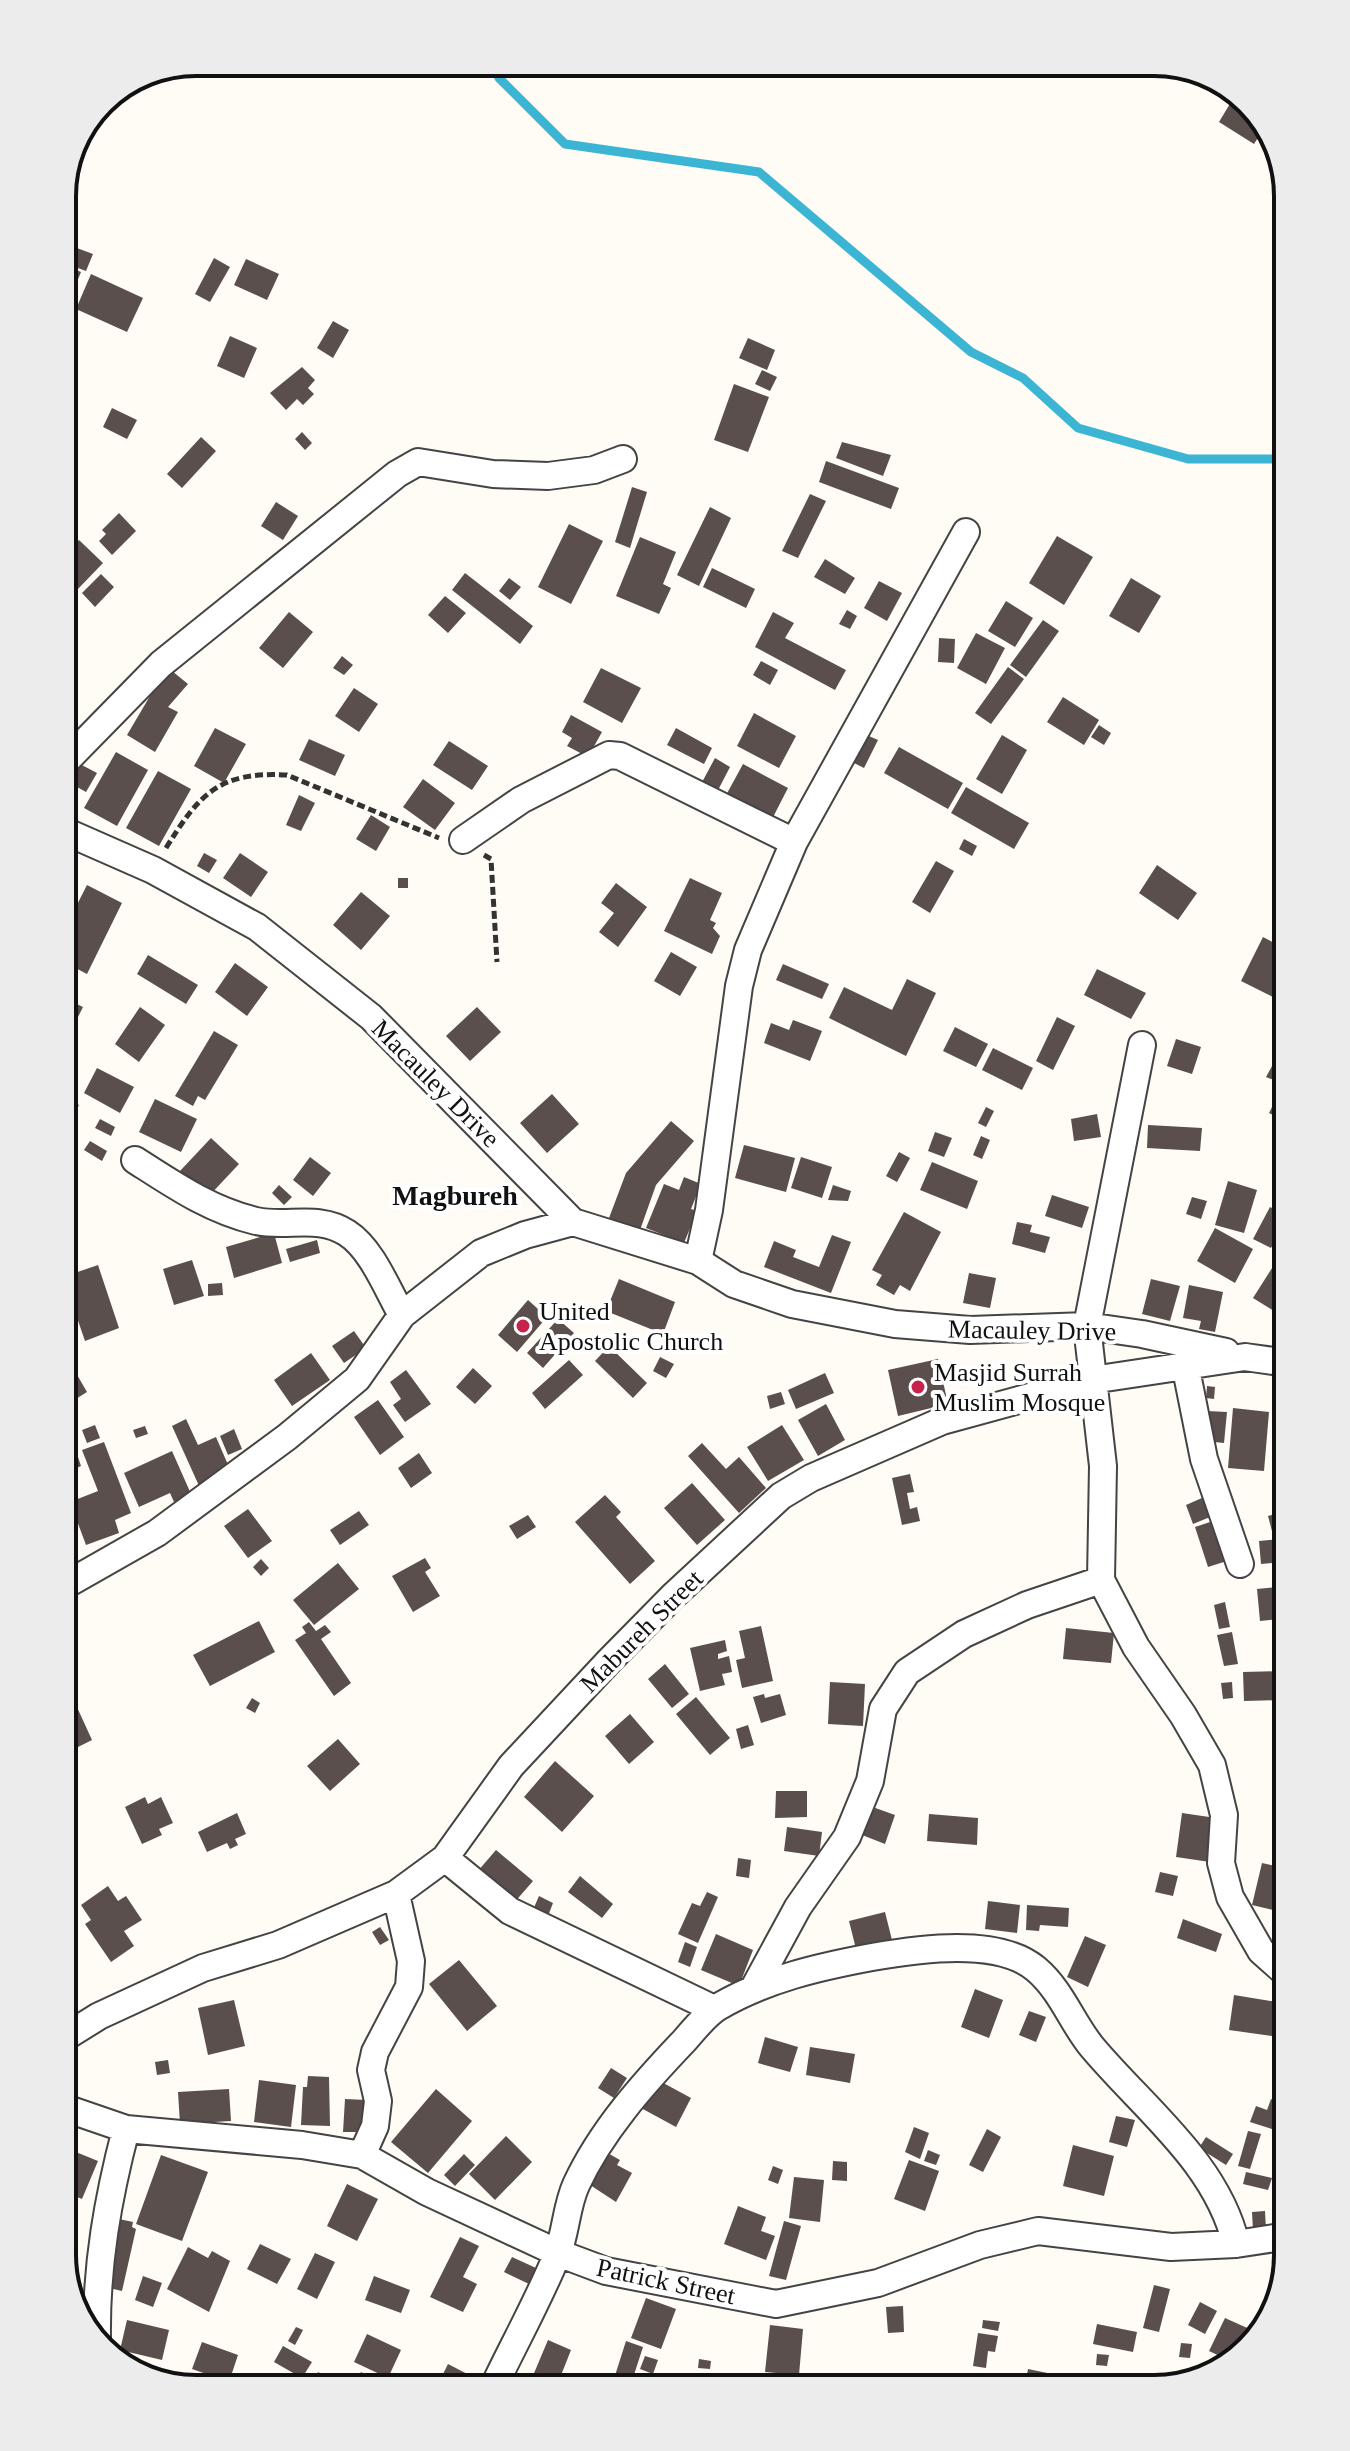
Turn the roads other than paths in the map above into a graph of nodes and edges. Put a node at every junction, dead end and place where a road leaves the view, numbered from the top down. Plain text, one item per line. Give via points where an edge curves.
1 (623, 459) dead end
2 (966, 532) dead end
3 (76, 751) edge
4 (76, 836) edge
5 (463, 840) road end
6 (794, 842) junction
7 (1142, 1045) dead end
8 (135, 1160) dead end
9 (573, 1222) junction
10 (698, 1261) junction
11 (402, 1315) junction
12 (1087, 1326) junction
13 (1245, 1357) junction
14 (1274, 1360) edge
15 (1185, 1364) junction
16 (1092, 1380) junction
17 (1240, 1564) dead end
18 (76, 1579) edge
19 (1101, 1580) junction
20 (445, 1858) junction
21 (396, 1894) junction
22 (1274, 1963) edge
23 (754, 1988) junction
24 (714, 2009) junction
25 (76, 2030) edge
26 (76, 2112) edge
27 (126, 2129) junction
28 (362, 2155) junction
29 (1274, 2238) edge
30 (1236, 2244) junction
31 (558, 2253) junction
32 (97, 2322) edge
33 (499, 2375) edge

1 - 3 street via 594,470 524,477 418,462 161,664
2 - 6 street
4 - 9 street, Macauley Drive via 153,870 257,927 371,1017
5 - 6 street via 521,800 609,755
6 - 10 street via 748,950 739,986
7 - 12 street
8 - 11 street via 204,1204 259,1222 329,1224 349,1234
9 - 10 street, Macauley Drive
9 - 11 street via 481,1253
10 - 12 street, Macauley Drive via 734,1284 792,1304 895,1324 970,1330
11 - 18 street via 357,1379 287,1437 157,1533
12 - 13 street, Macauley Drive
12 - 16 street
13 - 14 street, Mabureh Street
13 - 15 street, Mabureh Street
15 - 16 street, Mabureh Street
15 - 17 street via 1204,1459
16 - 19 street via 1103,1466
16 - 20 street, Mabureh Street via 942,1421 781,1496 673,1596 511,1766
19 - 22 street via 1136,1647 1212,1765 1224,1815 1221,1863 1230,1897 1261,1951
19 - 23 street via 964,1634 907,1672 883,1709 870,1781 847,1837 798,1907
20 - 21 street, Mabureh Street
20 - 24 street via 510,1911
21 - 25 street, Mabureh Street via 278,1945 203,1968
21 - 28 street via 411,1961 409,1987 375,2052 375,2126
23 - 24 street
23 - 30 street via 816,1967 905,1951 1009,1953 1036,1969 1072,2012 1088,2042 1202,2168 1229,2212
24 - 31 street via 648,2078 595,2149 575,2188
26 - 27 street, Patrick Street
27 - 28 street, Patrick Street
27 - 32 street via 107,2202
28 - 31 street, Patrick Street via 427,2192
29 - 30 street, Patrick Street
30 - 31 street, Patrick Street via 1171,2247 1038,2231 980,2245 878,2283 776,2304 606,2271
31 - 33 street

